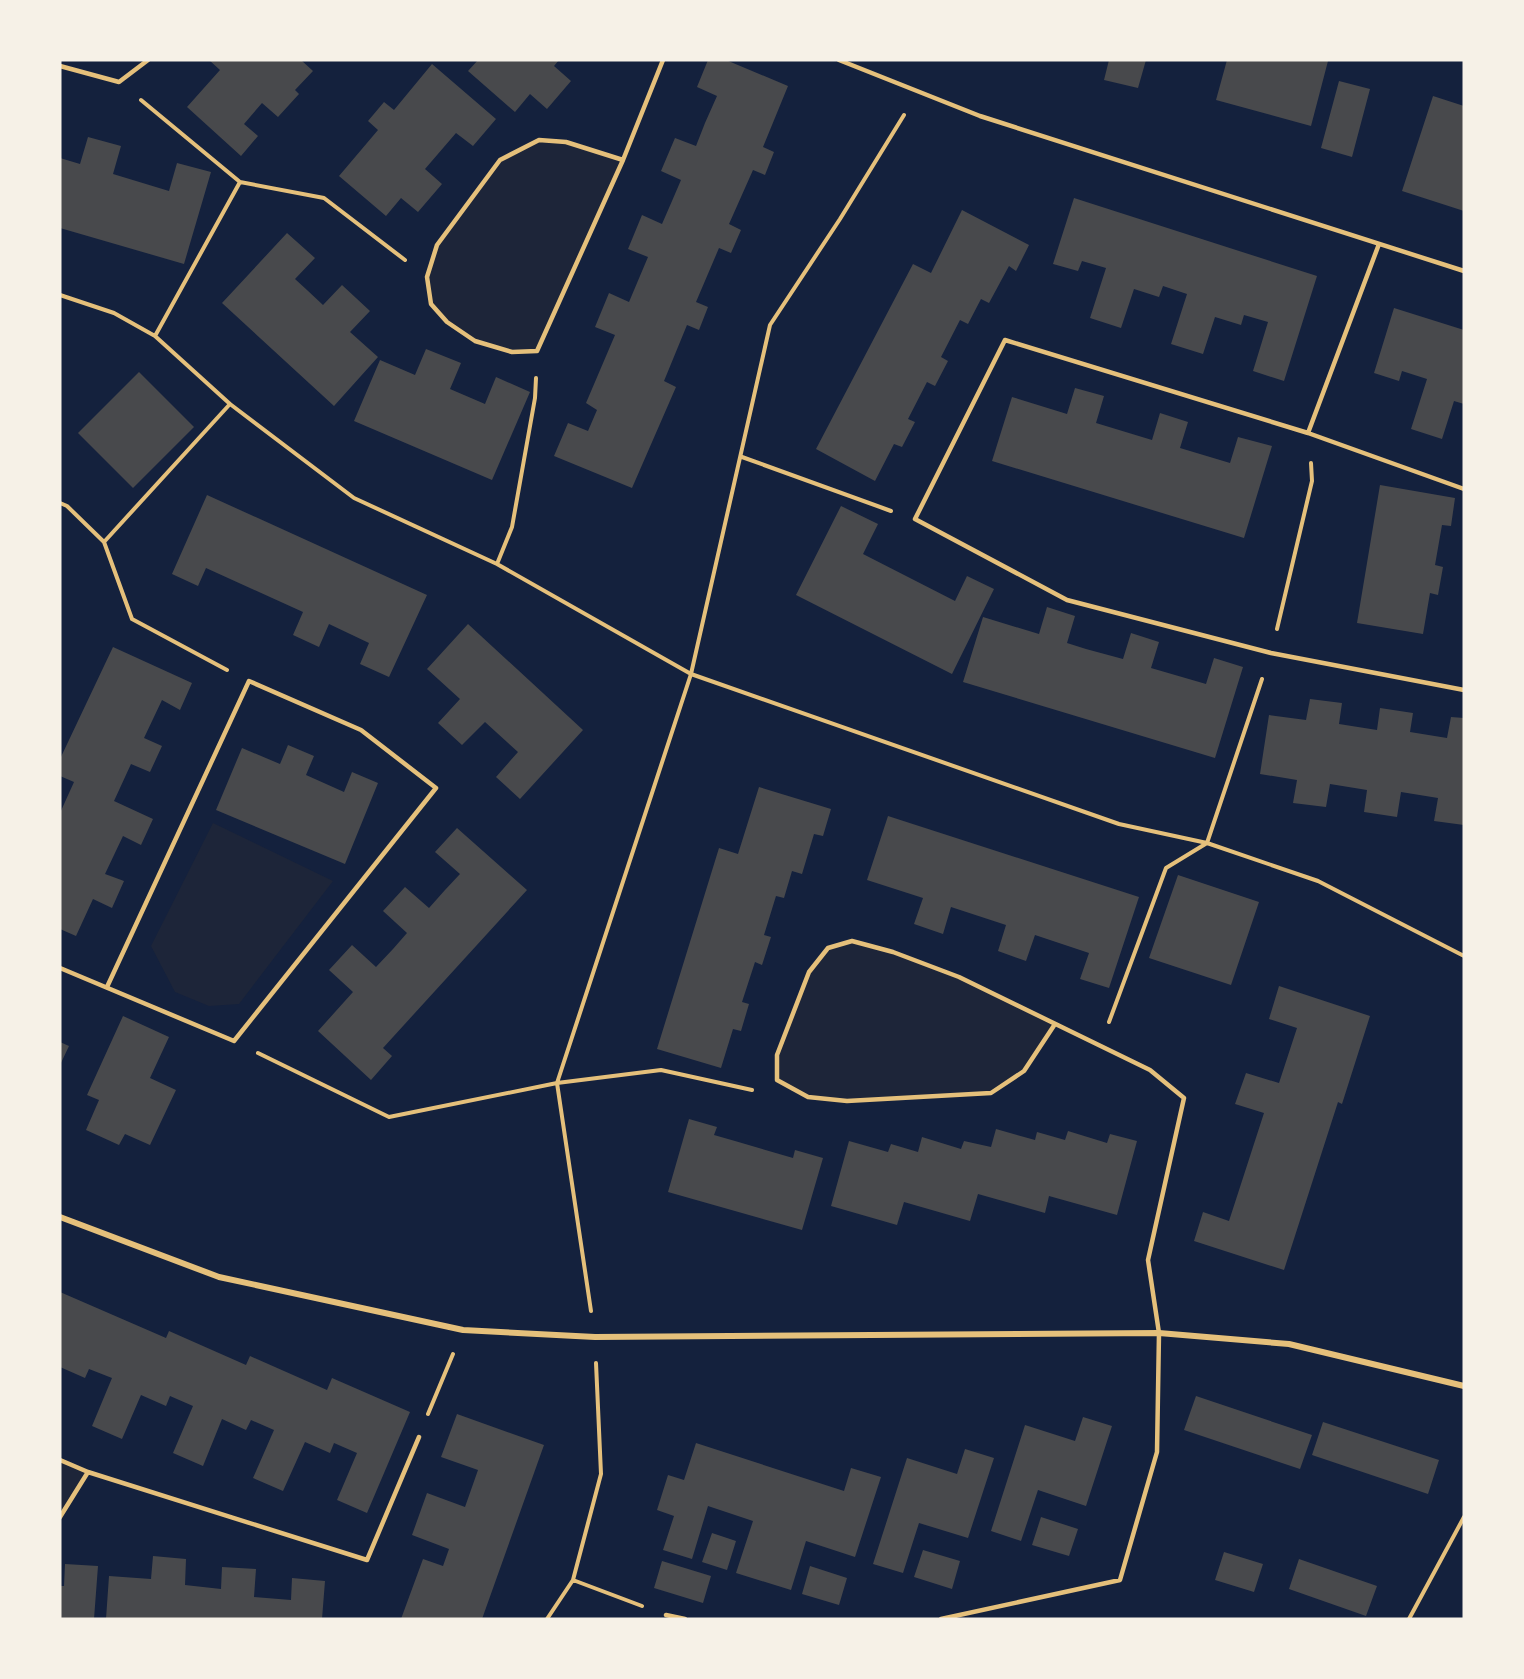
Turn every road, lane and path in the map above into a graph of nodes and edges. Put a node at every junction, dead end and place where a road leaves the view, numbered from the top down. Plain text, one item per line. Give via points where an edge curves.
1 (148, 60) edge
2 (663, 60) edge
3 (839, 60) edge
4 (60, 66) edge
5 (119, 82) junction
6 (918, 91) junction
7 (623, 160) junction
8 (240, 182) junction
9 (1379, 244) junction
10 (1464, 271) edge
11 (427, 277) junction
12 (60, 295) edge
13 (155, 336) junction
14 (537, 351) junction
15 (230, 404) junction
16 (1308, 433) junction
17 (742, 457) junction
18 (1464, 489) edge
19 (60, 503) edge
20 (915, 519) junction
21 (104, 542) junction
22 (497, 564) junction
23 (1271, 653) junction
24 (691, 674) junction
25 (249, 681) junction
26 (1464, 690) edge
27 (1207, 843) junction
28 (1464, 956) edge
29 (60, 968) edge
30 (107, 987) junction
31 (1055, 1023) junction
32 (234, 1041) junction
33 (1100, 1046) junction
34 (777, 1080) junction
35 (558, 1083) junction
36 (60, 1217) edge
37 (463, 1330) junction
38 (1159, 1333) junction
39 (595, 1337) junction
40 (1463, 1384) edge
41 (419, 1437) joint
42 (60, 1460) edge
43 (88, 1472) junction
44 (60, 1517) edge
45 (1464, 1517) edge
46 (573, 1580) junction
47 (666, 1615) joint
48 (547, 1619) edge
49 (685, 1619) edge
50 (941, 1619) edge
51 (1409, 1619) edge

1 - 5 lane
2 - 7 lane
3 - 6 lane
4 - 5 lane
5 - 8 path
6 - 9 lane via 981,116
6 - 17 path via 770,325
7 - 11 lane via 566,142 539,140 500,160 437,245
7 - 14 lane
8 - 11 path via 324,198
8 - 13 path
9 - 10 lane
9 - 16 lane
11 - 14 lane via 431,304 447,322 475,341 512,352
12 - 13 path via 114,313
13 - 15 path
14 - 22 path via 536,398 512,526
15 - 21 path
15 - 22 path via 354,498
16 - 18 lane
16 - 20 lane via 1005,340
16 - 23 path via 1312,481
17 - 20 path
17 - 24 path
19 - 21 path
20 - 23 lane via 1067,600
21 - 25 path via 132,619
22 - 24 path
23 - 26 lane
23 - 27 path
24 - 27 path via 1119,824
24 - 35 path
25 - 30 lane
25 - 32 lane via 361,730 436,788
27 - 28 path via 1318,881
27 - 33 path via 1166,868
29 - 30 lane
30 - 32 lane
31 - 33 lane
31 - 34 lane via 1024,1071 991,1093 847,1101 808,1097
31 - 34 lane via 959,977 852,941 828,948 809,972 777,1055
32 - 35 path via 389,1117
33 - 38 lane via 1150,1070 1184,1098 1148,1260
34 - 35 path via 756,1090 661,1070
35 - 39 path
36 - 37 street via 219,1277
37 - 39 street
37 - 41 path
38 - 39 street
38 - 40 street via 1289,1344
38 - 50 lane via 1157,1452 1120,1580
39 - 46 path via 601,1474
41 - 43 lane via 367,1560
42 - 43 lane
43 - 44 lane
45 - 51 path
46 - 47 path
46 - 48 path
47 - 49 lane

